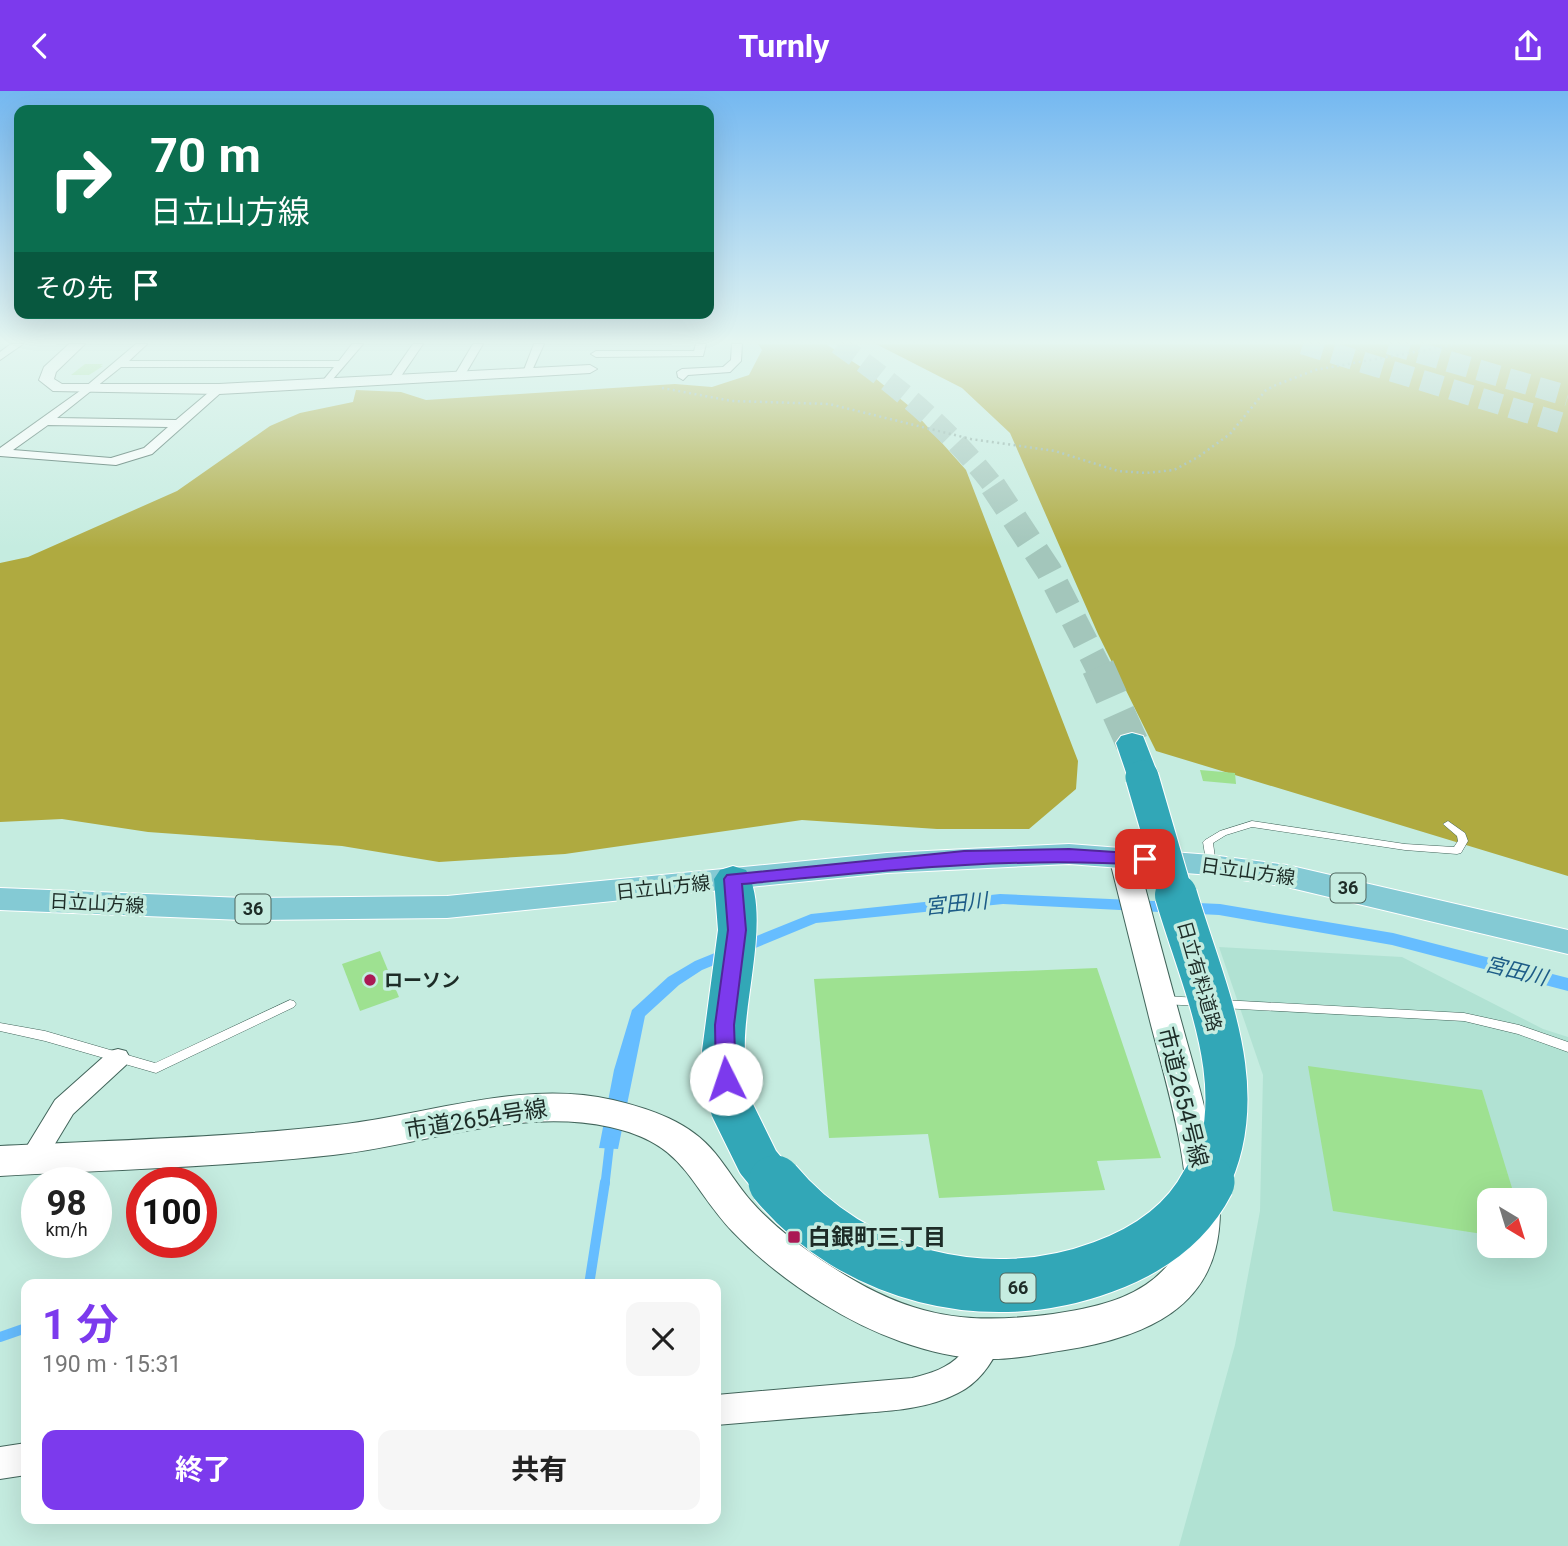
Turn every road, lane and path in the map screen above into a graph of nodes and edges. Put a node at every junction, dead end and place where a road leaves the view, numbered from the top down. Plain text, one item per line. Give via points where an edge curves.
1 (58, 412) edge
2 (192, 412) edge
3 (861, 412) edge
4 (1248, 412) edge
5 (45, 421) junction
6 (178, 424) junction
7 (1137, 760) tunnel mouth
8 (1448, 824) dead end
9 (1211, 865) junction
10 (1126, 871) junction
11 (735, 897) junction
12 (0, 899) edge
13 (1568, 942) edge
14 (1159, 1000) junction
15 (289, 1004) dead end
16 (0, 1027) edge
17 (1568, 1047) edge
18 (118, 1058) junction
19 (16, 1160) edge
20 (987, 1341) junction
21 (721, 1410) edge
22 (21, 1460) edge
23 (0, 1463) edge

1 - 5 street
2 - 6 street
3 - 4 path via 971,439 1055,451 1118,471 1146,473 1174,470 1198,457 1230,434
5 - 6 street
5 - 6 street via 1,453 112,462 148,451
7 - 11 highway, 日立有料道路 / 66, bridge via 1220,1049 1227,1127 1216,1167 1194,1205 1141,1252 1094,1273 1015,1289 962,1286 910,1274 865,1255 805,1215 767,1178 741,1138 731,1107 723,1051
8 - 9 lane via 1462,835 1457,851 1252,824 1223,832 1208,842
9 - 10 main road, 日立山方線 / 36
9 - 13 main road, 日立山方線 / 36 via 1351,889
10 - 11 main road, 日立山方線 / 36 via 1048,854 964,857
10 - 14 street, 市道2654号線
11 - 12 main road, 日立山方線 / 36 via 243,909
14 - 17 lane via 1464,1017
14 - 20 street, 市道2654号線 via 1203,1179 1203,1221 1194,1258 1173,1287 1139,1311 1093,1326
15 - 18 lane via 156,1068
16 - 18 lane
18 - 19 street via 64,1107
19 - 20 street, 市道2654号線 via 311,1142 541,1106 594,1110 651,1126 687,1146 746,1221 814,1275 894,1320
20 - 21 street via 972,1364 950,1382 912,1393
22 - 23 street

